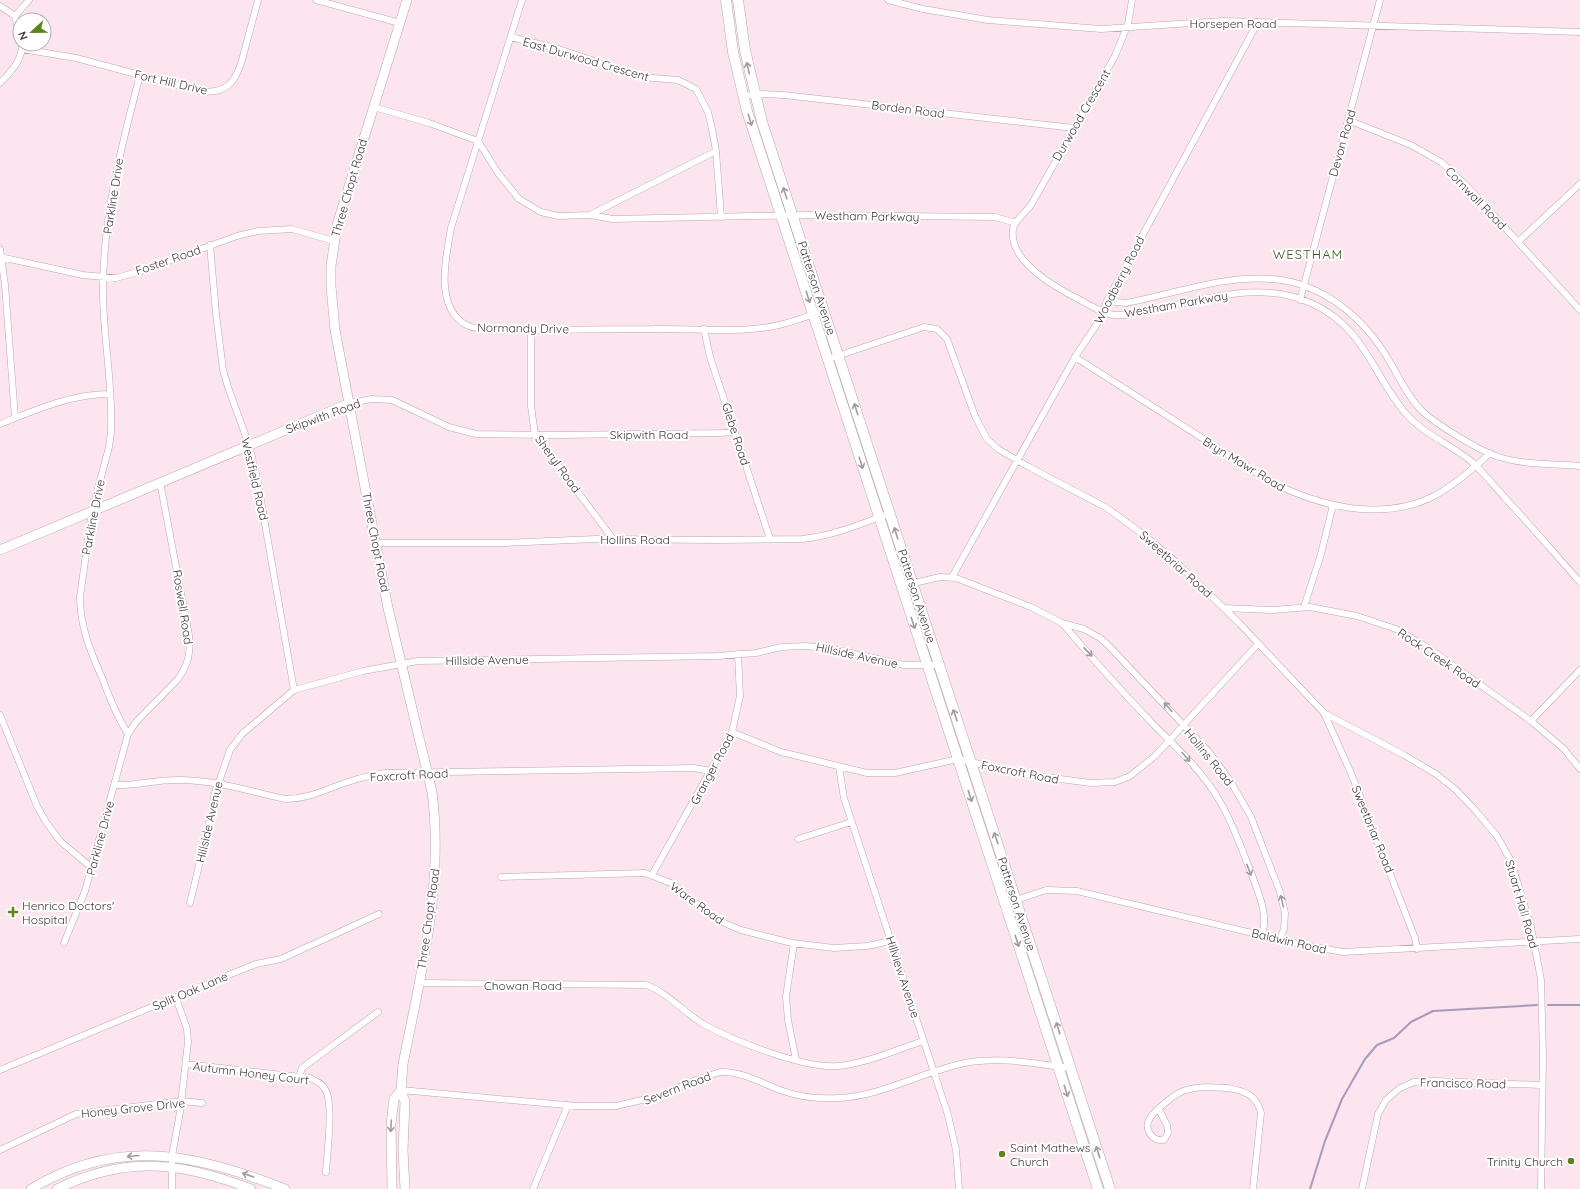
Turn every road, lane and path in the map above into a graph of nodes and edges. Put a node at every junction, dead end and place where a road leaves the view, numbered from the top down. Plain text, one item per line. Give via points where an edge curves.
1 (29, 0) edge
2 (258, 0) edge
3 (316, 0) edge
4 (407, 0) edge
5 (522, 0) edge
6 (726, 0) edge
7 (738, 0) edge
8 (888, 0) edge
9 (1132, 0) edge
10 (1380, 0) edge
11 (0, 6) edge
12 (19, 12) edge
13 (12, 14) edge
14 (1258, 22) junction
15 (400, 23) junction
16 (1373, 26) junction
17 (1126, 28) junction
18 (1580, 32) edge
19 (511, 37) junction
20 (21, 52) edge
21 (47, 52) edge
22 (140, 75) junction
23 (0, 83) edge
24 (754, 94) junction
25 (743, 96) junction
26 (374, 107) junction
27 (1348, 120) junction
28 (1074, 128) junction
29 (478, 141) junction
30 (716, 151) junction
31 (1580, 184) edge
32 (590, 215) junction
33 (793, 216) junction
34 (721, 217) junction
35 (782, 217) junction
36 (1016, 223) junction
37 (334, 241) junction
38 (1518, 242) junction
39 (210, 246) junction
40 (0, 249) edge
41 (1, 258) edge
42 (104, 278) junction
43 (1304, 286) junction
44 (1300, 300) junction
45 (1106, 301) junction
46 (824, 310) junction
47 (1580, 310) edge
48 (1102, 312) junction
49 (813, 314) junction
50 (704, 329) junction
51 (531, 330) junction
52 (839, 356) junction
53 (1075, 357) junction
54 (828, 359) junction
55 (110, 394) junction
56 (350, 403) junction
57 (15, 418) junction
58 (0, 424) edge
59 (735, 432) junction
60 (535, 435) junction
61 (249, 445) junction
62 (1490, 454) junction
63 (1018, 460) junction
64 (1476, 466) junction
65 (1580, 466) edge
66 (160, 482) junction
67 (1333, 505) junction
68 (92, 511) junction
69 (890, 512) junction
70 (879, 517) junction
71 (613, 539) junction
72 (770, 539) junction
73 (376, 543) junction
74 (0, 550) edge
75 (952, 577) junction
76 (1580, 582) edge
77 (913, 583) junction
78 (902, 586) junction
79 (1304, 607) junction
80 (1223, 608) junction
81 (1062, 623) junction
82 (1258, 644) junction
83 (738, 654) junction
84 (400, 663) junction
85 (939, 665) junction
86 (927, 666) junction
87 (1580, 670) edge
88 (294, 690) junction
89 (1324, 713) junction
90 (0, 715) edge
91 (1531, 721) junction
92 (1184, 725) junction
93 (732, 732) junction
94 (128, 734) junction
95 (1171, 740) junction
96 (958, 759) junction
97 (971, 762) junction
98 (839, 768) junction
99 (1580, 769) edge
100 (711, 771) junction
101 (427, 772) junction
102 (218, 783) junction
103 (114, 786) junction
104 (851, 822) junction
105 (798, 839) dead end
106 (92, 868) junction
107 (652, 875) junction
108 (501, 877) dead end
109 (1016, 900) junction
110 (190, 903) dead end
111 (1005, 904) junction
112 (379, 914) dead end
113 (1262, 934) junction
114 (1280, 939) junction
115 (1580, 939) edge
116 (891, 941) junction
117 (1535, 942) junction
118 (794, 943) junction
119 (64, 944) dead end
120 (1417, 949) junction
121 (419, 983) junction
122 (176, 998) junction
123 (378, 1012) dead end
124 (923, 1041) junction
125 (796, 1060) junction
126 (186, 1064) junction
127 (1058, 1067) junction
128 (1071, 1068) junction
129 (0, 1070) edge
130 (933, 1072) junction
131 (299, 1077) junction
132 (1542, 1085) junction
133 (401, 1090) junction
134 (181, 1101) junction
135 (202, 1103) dead end
136 (568, 1105) junction
137 (1159, 1110) junction
138 (0, 1150) edge
139 (172, 1156) junction
140 (171, 1168) junction
141 (326, 1172) dead end
142 (30, 1189) edge
143 (57, 1189) edge
144 (172, 1189) edge
145 (250, 1189) edge
146 (285, 1189) edge
147 (392, 1189) edge
148 (405, 1189) edge
149 (533, 1189) edge
150 (959, 1189) edge
151 (1098, 1189) edge
152 (1110, 1189) edge
153 (1253, 1189) edge
154 (1362, 1189) edge
155 (1541, 1189) edge

1 - 12 street
2 - 22 street, Fort Hill Drive via 239,70 233,81 222,90 200,92
3 - 15 street
4 - 15 main road, Three Chopt Road
5 - 19 street, Normandy Drive
6 - 25 main road, Patterson Avenue via 733,52
24 -> 7 main road, Patterson Avenue
8 - 17 street, Horsepen Road via 988,20 1101,29
9 - 17 street, Durwood Crescent
10 - 16 street, Devon Road
11 - 13 street
14 - 16 street, Horsepen Road
14 - 17 street, Horsepen Road via 1191,22
14 - 45 street, Woodberry Road
15 - 26 main road, Three Chopt Road
16 - 18 street, Horsepen Road
16 - 27 street, Devon Road
17 - 28 street, Durwood Crescent via 1115,56
19 - 29 street, Normandy Drive
19 - 30 street, East Durwood Crescent via 559,49 642,77 678,80 692,86 708,112
20 - 23 street via 12,70
21 - 22 street, Fort Hill Drive
22 - 42 street, Parkline Drive via 112,196
24 - 25 street, Borden Road
24 - 28 street, Borden Road
33 -> 24 main road, Patterson Avenue
25 -> 35 main road, Patterson Avenue
26 - 29 street
26 - 37 main road, Three Chopt Road
27 - 38 street, Cornwall Road via 1411,145 1441,162 1468,186
27 - 43 street, Devon Road
28 - 36 street, Durwood Crescent via 1031,205
29 - 32 street via 512,193 524,203 558,216
29 - 51 street, Normandy Drive via 447,249 445,280 448,299 454,313 463,323 470,326
30 - 32 street
30 - 34 street, East Durwood Crescent
31 - 38 street
32 - 34 street, Westham Parkway via 613,219
33 - 35 street, Westham Parkway
33 - 36 street, Westham Parkway via 995,217
33 - 46 main road, Patterson Avenue
34 - 35 street, Westham Parkway
35 -> 49 main road, Patterson Avenue
36 - 48 street, Westham Parkway via 1013,229 1016,246 1034,272
37 - 39 street, Foster Road via 297,230 280,228 244,234
37 - 56 main road, Three Chopt Road via 331,266 332,304
38 - 47 street, Cornwall Road
39 - 42 street, Foster Road via 141,271 116,278
39 - 61 street, Westfield Road via 224,370
40 - 41 street
41 - 42 street, Foster Road
41 - 57 street
42 - 55 street, Parkline Drive
43 - 44 street, Devon Road
43 - 45 street, Westham Parkway via 1273,279 1245,279 1126,302
43 - 62 street, Westham Parkway via 1330,298 1366,328 1378,342 1411,399 1425,413
44 - 48 street, Westham Parkway via 1282,294 1253,292 1220,296 1135,314 1114,315
44 - 64 street, Westham Parkway via 1311,303 1344,326 1366,350 1390,392 1409,416
45 - 48 street, Woodberry Road
46 - 49 street, Normandy Drive
46 - 52 main road, Patterson Avenue
48 - 53 street, Woodberry Road via 1100,321
49 - 50 street, Normandy Drive via 768,327
49 - 54 main road, Patterson Avenue
50 - 51 street, Normandy Drive
50 - 59 street, Glebe Road via 710,356
51 - 60 street, Sheryl Road via 531,406
52 - 54 street, Sweetbriar Road
52 - 63 street, Sweetbriar Road via 924,327 937,329 947,339 987,440
69 -> 52 main road, Patterson Avenue
53 - 63 street, Woodberry Road
53 - 67 street, Bryn Mawr Road via 1271,482 1301,496
54 -> 70 main road, Patterson Avenue
55 - 57 street via 69,400
55 - 68 street, Parkline Drive via 109,447
56 - 60 street, Skipwith Road via 372,399 392,400 436,422 462,431 476,434
56 - 61 main road, Skipwith Road
56 - 73 main road, Three Chopt Road
57 - 58 street
59 - 60 street, Skipwith Road
59 - 72 street, Glebe Road
60 - 71 street, Sheryl Road
61 - 66 main road, Skipwith Road
61 - 88 street, Westfield Road via 266,526
62 - 64 street, Bryn Mawr Road
62 - 65 street, Westham Parkway via 1508,459
63 - 75 street, Woodberry Road
63 - 80 street, Sweetbriar Road via 1125,520 1176,562
64 - 67 street, Bryn Mawr Road via 1436,495 1401,508 1371,510
64 - 76 street, Westham Parkway
66 - 68 main road, Skipwith Road
66 - 94 street, Roswell Road via 189,635 189,657 184,672 136,722
67 - 79 street
68 - 74 main road, Skipwith Road
68 - 94 street, Parkline Drive via 80,597 82,622 89,647 117,716
69 - 70 street, Hollins Road
77 -> 69 main road, Patterson Avenue
70 - 72 street, Hollins Road via 816,538
70 - 78 main road, Patterson Avenue
71 - 72 street, Hollins Road
71 - 73 street, Hollins Road via 505,543
73 - 84 main road, Three Chopt Road
75 - 77 street, Hollins Road
75 - 81 street, Hollins Road via 1030,607
77 - 78 street, Hollins Road
77 - 85 main road, Patterson Avenue
78 -> 86 main road, Patterson Avenue
79 - 80 street, Rock Creek Road via 1273,610
79 - 91 street, Rock Creek Road via 1358,616 1396,629 1430,649
80 - 82 street, Sweetbriar Road
92 -> 81 street, Hollins Road via 1100,638 1084,629
81 -> 95 street, Hollins Road
82 - 89 street, Sweetbriar Road
82 - 92 street, Foxcroft Road
83 - 84 street, Hillside Avenue
83 - 86 street, Hillside Avenue via 789,646 821,646 904,665
83 - 93 street, Granger Road via 740,696
84 - 88 street, Hillside Avenue
84 - 101 main road, Three Chopt Road
85 - 86 street, Hillside Avenue
97 -> 85 main road, Patterson Avenue
86 - 96 main road, Patterson Avenue
87 - 91 street
88 - 102 street, Hillside Avenue via 237,740 230,750
89 - 117 street, Stuart Hall Road via 1436,774 1475,810 1497,836 1511,861
89 - 120 street, Sweetbriar Road via 1389,868
90 - 106 street via 46,822 60,841
91 - 99 street, Rock Creek Road via 1564,749
92 - 95 street, Foxcroft Road
114 -> 92 street, Hollins Road via 1285,924 1282,899 1251,817 1232,782
93 - 98 street, Foxcroft Road via 781,752
93 - 100 street, Granger Road
94 - 103 street, Parkline Drive
95 - 97 street, Foxcroft Road via 1130,776 1115,782 1091,784 1029,776
95 -> 113 street, Hollins Road via 1212,789 1228,817 1261,902 1264,926
96 - 97 street, Foxcroft Road
96 - 98 street, Foxcroft Road via 895,773 867,773
96 -> 111 main road, Patterson Avenue
109 -> 97 main road, Patterson Avenue
98 - 104 street, Hillview Avenue
100 - 101 street, Foxcroft Road via 694,768
100 - 107 street, Granger Road
101 - 102 street, Foxcroft Road via 367,776 313,796 293,799
101 - 121 main road, Three Chopt Road via 435,816 436,863
102 - 103 street, Foxcroft Road via 177,780
102 - 110 street, Hillside Avenue
103 - 106 street, Parkline Drive
104 - 105 street
104 - 116 street, Hillview Avenue
106 - 119 street, Parkline Drive via 76,918
107 - 108 street, Ware Road via 637,872
107 - 118 street, Ware Road via 671,883 707,913 727,925
109 - 111 street, Baldwin Road
109 - 113 street, Baldwin Road via 1046,890 1077,891
128 -> 109 main road, Patterson Avenue
111 -> 127 main road, Patterson Avenue
112 - 122 street, Split Oak Lane via 281,959 256,964
113 - 114 street, Baldwin Road
114 - 120 street, Baldwin Road via 1343,952
115 - 117 street, Baldwin Road
116 - 118 street, Ware Road via 849,948
116 - 124 street, Hillview Avenue
117 - 120 street, Baldwin Road
117 - 132 street, Stuart Hall Road via 1543,996
118 - 125 street via 786,997
121 - 125 street, Chowan Road via 651,986 703,1024 749,1045
121 - 133 main road, Three Chopt Road via 403,1064
122 - 126 street via 187,1030
122 - 129 street, Split Oak Lane
123 - 131 street via 302,1068
124 - 125 street, Chowan Road via 845,1065 819,1066
124 - 130 street, Hillview Avenue
126 - 131 street, Autumn Honey Court
126 - 134 street
127 - 128 street, Severn Road
127 - 130 street, Severn Road via 1000,1060 965,1063
127 -> 151 main road, Patterson Avenue
152 -> 128 main road, Patterson Avenue
130 - 136 street, Severn Road via 854,1096 821,1098 796,1095 744,1076 720,1072 635,1103 601,1107
130 - 150 street, Hillview Avenue via 954,1136
131 - 141 street, Autumn Honey Court via 319,1082 326,1089 329,1098
132 - 154 street, Francisco Road via 1434,1081 1414,1082 1400,1088 1386,1100 1378,1114
132 - 155 street, Stuart Hall Road
133 - 136 street, Severn Road
133 -> 147 main road, Three Chopt Road via 394,1099 391,1124
133 - 148 main road, Three Chopt Road via 406,1102
134 - 135 street, Honey Grove Drive
134 - 138 street, Honey Grove Drive via 76,1114
134 - 139 street
136 - 149 street
137 - 137 street via 1149,1119 1148,1124 1150,1136 1159,1141 1164,1140 1168,1133
137 - 153 street via 1175,1095 1200,1087 1237,1089 1250,1095 1261,1113
139 - 140 street
139 -> 142 main road via 149,1154 105,1159 75,1168
146 -> 139 main road via 222,1166
140 - 143 main road via 150,1165 111,1169
140 - 144 street
140 - 145 main road via 224,1178

